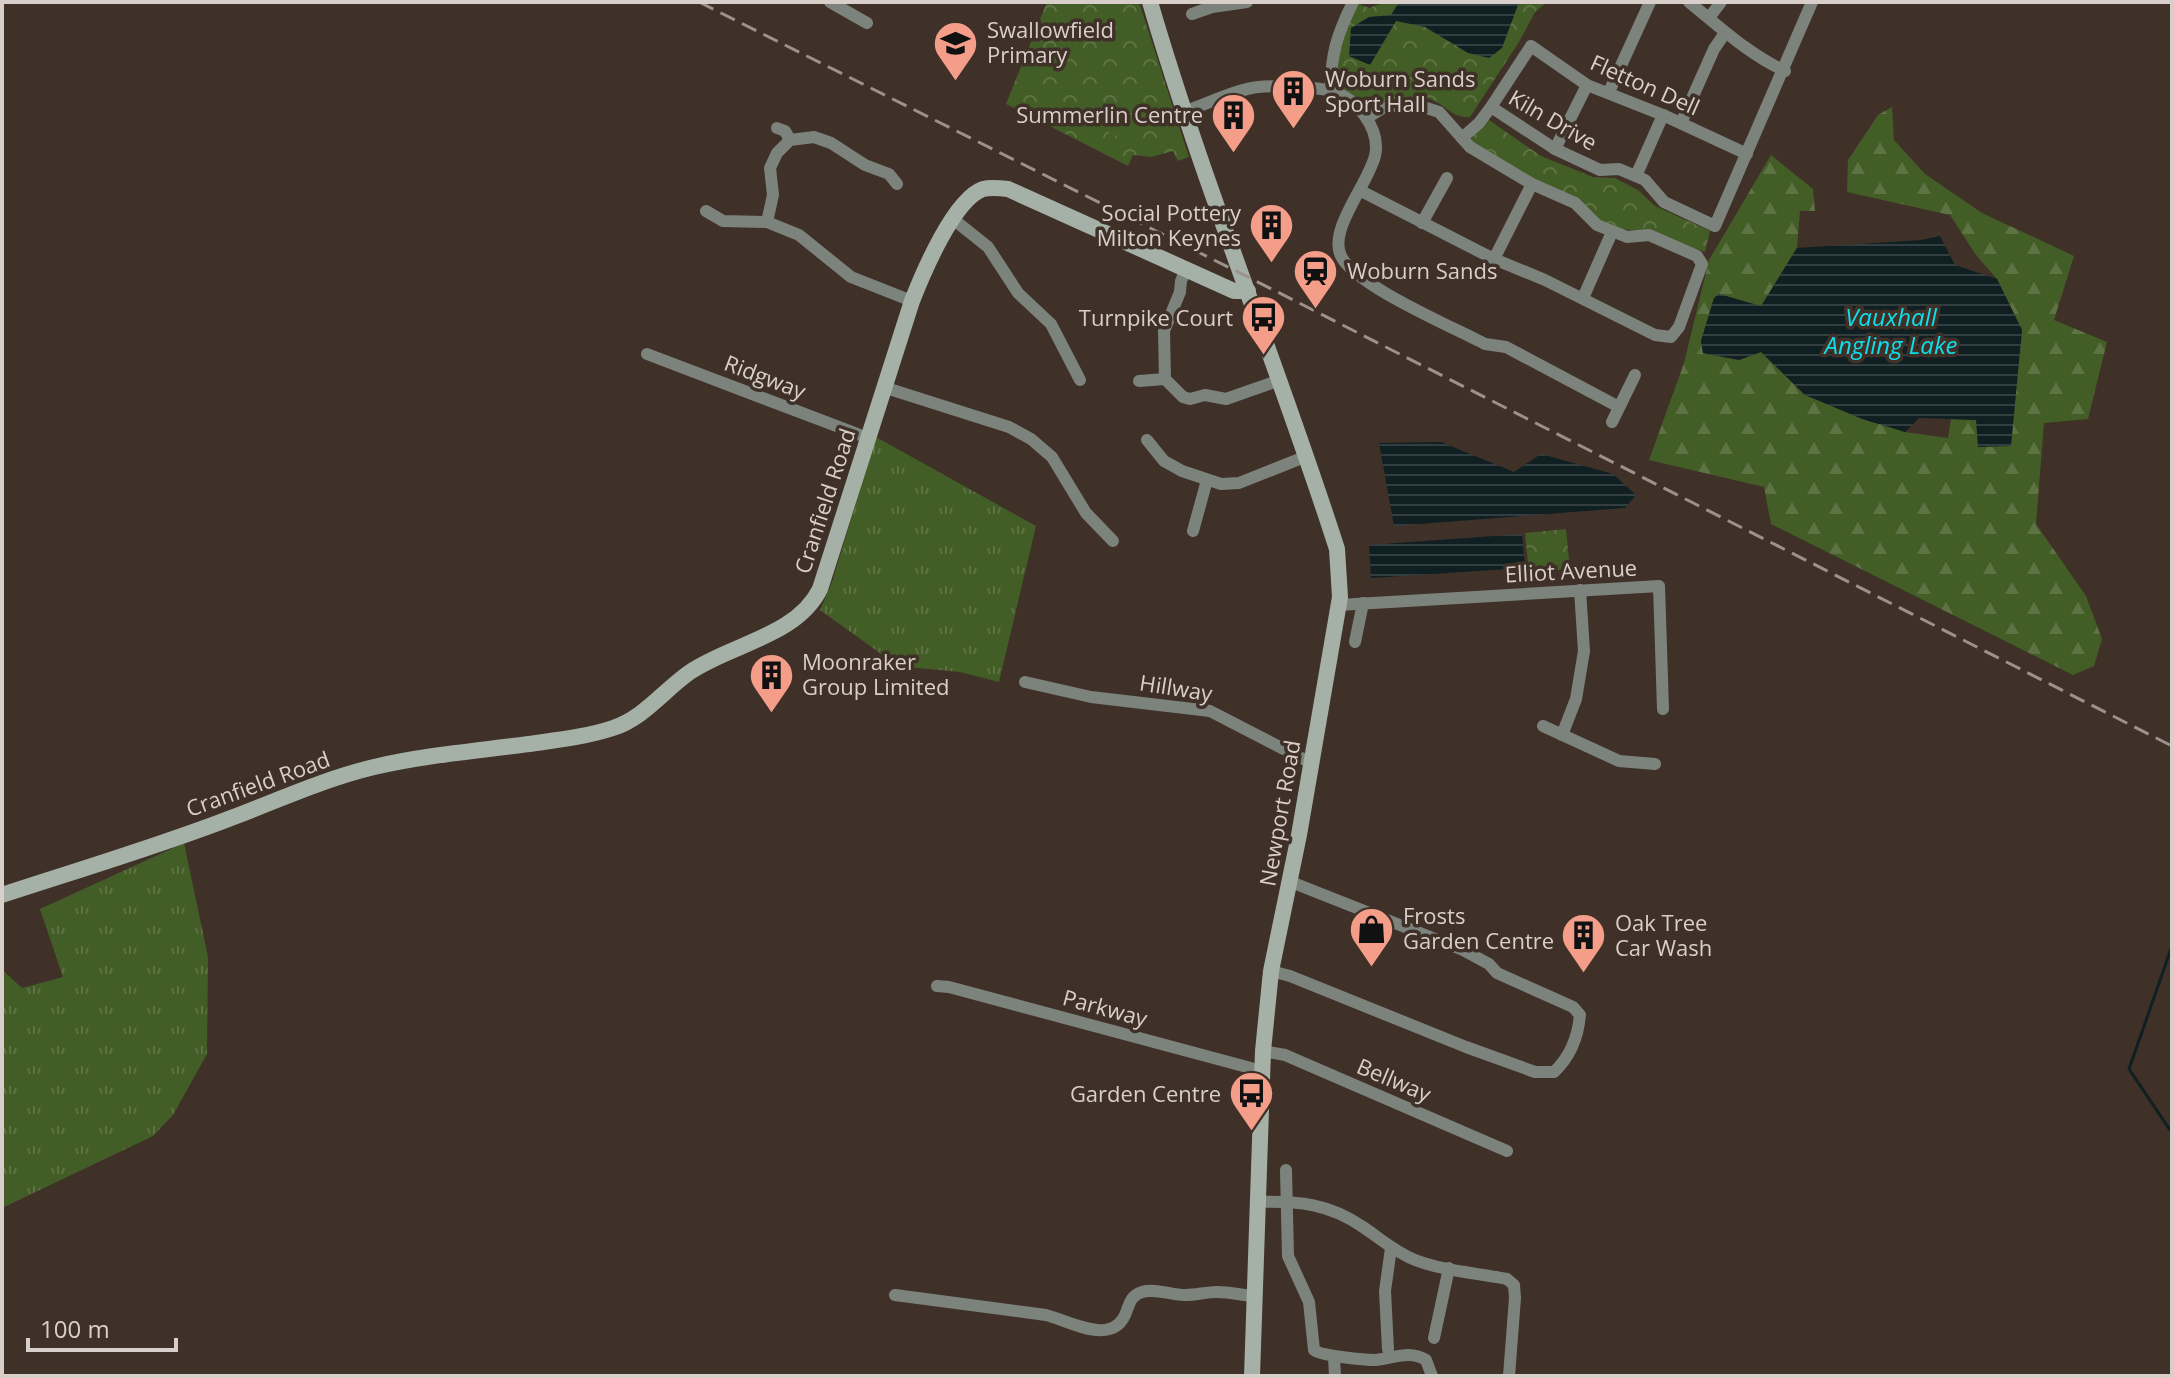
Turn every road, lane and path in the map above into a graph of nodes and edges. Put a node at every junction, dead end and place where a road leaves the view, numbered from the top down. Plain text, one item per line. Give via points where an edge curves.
1 (830, 2) edge
2 (1150, 2) edge
3 (1247, 2) edge
4 (1353, 2) edge
5 (1650, 2) edge
6 (1689, 2) edge
7 (1721, 2) edge
8 (1812, 2) edge
9 (1192, 14) dead end
10 (1709, 18) junction
11 (867, 23) dead end
12 (1725, 33) junction
13 (1531, 46) joint
14 (1785, 71) junction
15 (1587, 85) junction
16 (1330, 90) junction
17 (1609, 92) junction
18 (1491, 107) junction
19 (1183, 112) junction
20 (1663, 115) junction
21 (1367, 118) junction
22 (1681, 123) junction
23 (777, 128) dead end
24 (1462, 138) junction
25 (790, 140) junction
26 (1555, 149) junction
27 (1747, 154) junction
28 (1636, 176) junction
29 (1447, 178) dead end
30 (897, 184) dead end
31 (1532, 184) junction
32 (1361, 191) junction
33 (706, 211) dead end
34 (953, 219) junction
35 (767, 222) junction
36 (1422, 223) junction
37 (1612, 232) junction
38 (1494, 259) junction
39 (1186, 269) junction
40 (1248, 291) junction
41 (1583, 298) junction
42 (912, 301) junction
43 (647, 354) dead end
44 (1635, 375) dead end
45 (1165, 379) junction
46 (1080, 380) dead end
47 (1280, 380) junction
48 (1139, 381) dead end
49 (883, 387) junction
50 (1619, 407) junction
51 (1612, 422) dead end
52 (868, 438) junction
53 (1147, 440) dead end
54 (1307, 456) junction
55 (1207, 480) junction
56 (1193, 531) dead end
57 (1113, 541) dead end
58 (1580, 590) junction
59 (1363, 603) junction
60 (1339, 605) junction
61 (1355, 642) dead end
62 (1025, 682) dead end
63 (1663, 709) dead end
64 (1543, 726) dead end
65 (1562, 735) junction
66 (1311, 763) junction
67 (1655, 764) dead end
68 (1291, 882) junction
69 (2, 895) edge
70 (1271, 971) junction
71 (937, 986) dead end
72 (1263, 1051) junction
73 (1262, 1071) junction
74 (1507, 1151) dead end
75 (1286, 1170) dead end
76 (1257, 1202) junction
77 (1286, 1202) junction
78 (1391, 1248) junction
79 (1449, 1268) junction
80 (895, 1295) dead end
81 (1254, 1296) junction
82 (1388, 1349) dead end
83 (1334, 1357) junction
84 (1426, 1360) junction
85 (1252, 1376) edge
86 (1335, 1376) edge
87 (1432, 1376) edge
88 (1509, 1376) edge

1 - 11 street
2 - 19 street, Newport Road
3 - 9 street
4 - 16 street via 1332,53
5 - 17 street
6 - 10 street
7 - 10 street
8 - 14 street
10 - 12 street
12 - 14 street
12 - 22 street
13 - 15 street, Fletton Dell
13 - 18 street, Kiln Drive
14 - 27 street
15 - 17 street, Fletton Dell
15 - 26 street
16 - 19 street via 1257,87
16 - 21 street via 1349,99
17 - 20 street, Fletton Dell
18 - 24 street
18 - 26 street, Kiln Drive
19 - 40 street, Newport Road
20 - 22 street, Fletton Dell
20 - 28 street
21 - 24 street via 1383,108 1411,103 1439,112
21 - 32 street via 1376,152
22 - 27 street, Fletton Dell
23 - 25 street
24 - 31 street
25 - 30 street via 814,137 831,143 889,174
25 - 35 street via 770,168 773,195
26 - 28 street, Kiln Drive via 1600,170 1619,169
27 - 28 street via 1715,226 1664,202
29 - 36 street
31 - 37 street via 1575,203
31 - 38 street
32 - 36 street
32 - 50 street via 1338,231 1339,253 1352,271 1485,344 1506,347
33 - 35 street via 723,221
34 - 39 street, Cranfield Road via 972,195 1008,189
34 - 42 street, Cranfield Road
34 - 46 street via 988,247 1018,293 1051,324
35 - 42 street via 799,235 851,277
36 - 38 street
37 - 41 street
37 - 41 street via 1649,235 1697,256 1702,264 1679,327 1671,337 1655,335
38 - 41 street
39 - 40 street, Cranfield Road via 1234,291
39 - 45 street via 1164,331
40 - 47 street, Newport Road
42 - 49 street, Cranfield Road
43 - 52 street, Ridgway
44 - 50 street
45 - 47 street via 1190,399 1226,399
45 - 48 street
47 - 54 street, Newport Road
49 - 52 street, Cranfield Road
49 - 57 street via 1009,427 1031,439 1052,457 1086,513
50 - 51 street
52 - 69 street, Cranfield Road via 811,604 785,625 695,669 627,722 561,740 435,756 327,780
53 - 55 street via 1164,461
54 - 55 street via 1239,483
54 - 60 street, Newport Road via 1337,549
55 - 56 street
58 - 59 street, Elliot Avenue
58 - 63 street, Elliot Avenue via 1659,586
58 - 65 street via 1584,651 1576,699
59 - 60 street, Elliot Avenue
59 - 61 street
60 - 66 street, Newport Road
62 - 66 street, Hillway via 1091,697 1210,711
64 - 65 street
65 - 67 street via 1619,761
66 - 68 street, Newport Road
68 - 70 street, Newport Road
68 - 70 street via 1463,950 1497,973 1573,1007 1580,1015 1579,1028 1566,1060 1554,1072 1535,1072
70 - 72 street, Newport Road
71 - 73 street, Parkway
72 - 73 street, Newport Road
72 - 74 street, Bellway via 1285,1055
73 - 76 street, Newport Road
75 - 77 street
76 - 77 street
76 - 81 street, Newport Road
77 - 78 street via 1331,1210
77 - 83 street via 1288,1256 1309,1302 1313,1348 1319,1355
78 - 79 street
78 - 82 street via 1385,1291
79 - 84 street
79 - 88 street via 1507,1279 1514,1285
80 - 81 street via 1046,1315 1107,1330 1124,1321 1131,1299 1139,1293
81 - 85 street, Newport Road
83 - 84 street via 1373,1360 1416,1354
83 - 86 street
84 - 87 street

